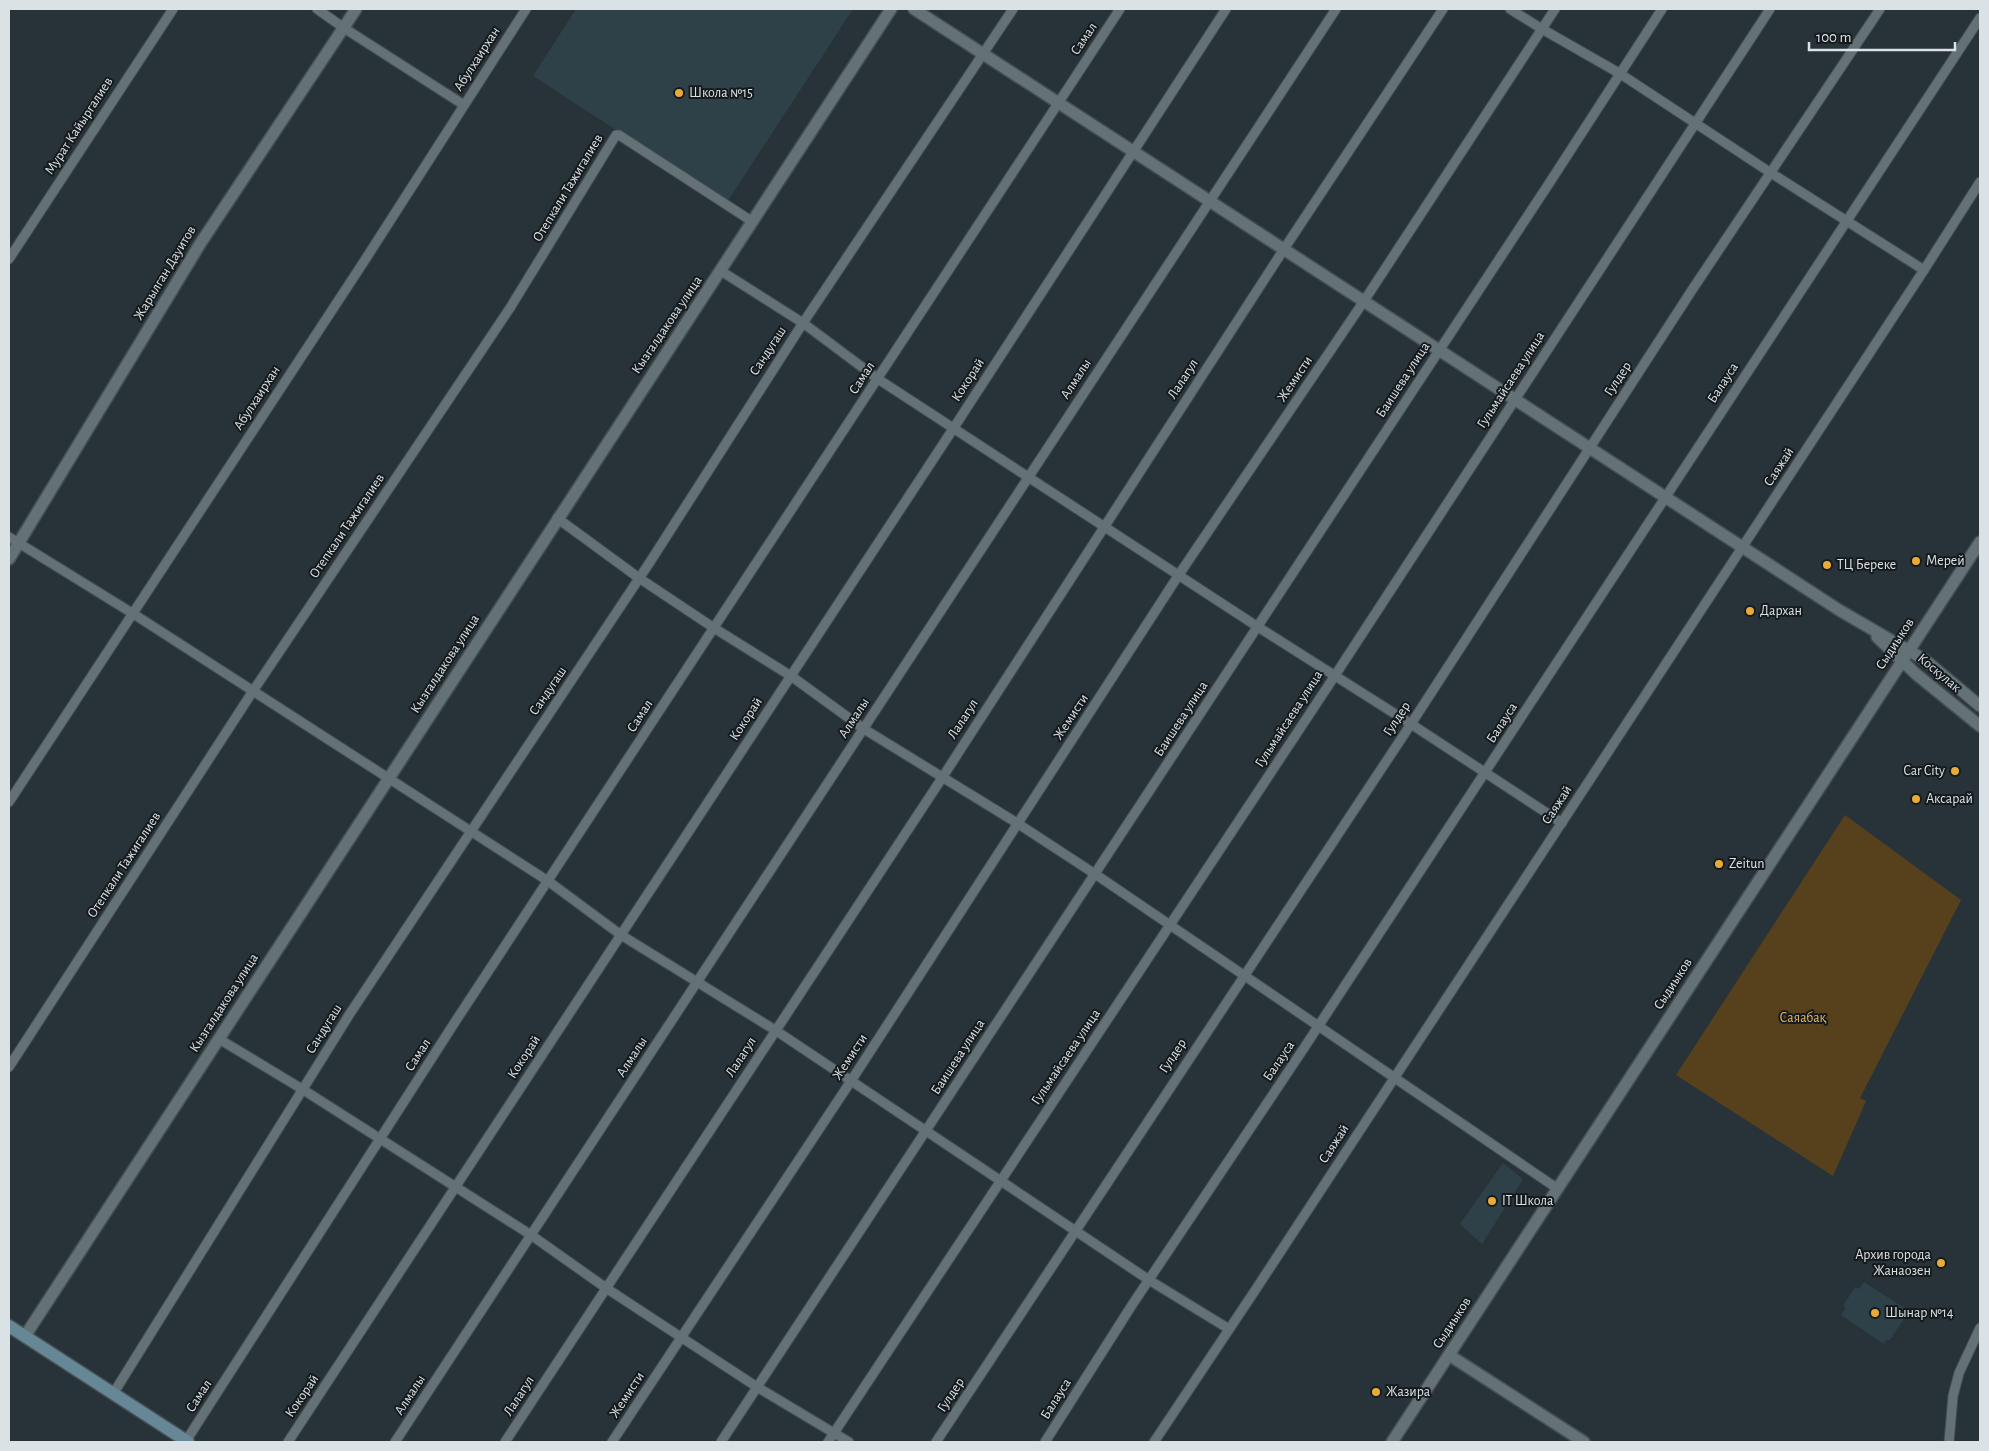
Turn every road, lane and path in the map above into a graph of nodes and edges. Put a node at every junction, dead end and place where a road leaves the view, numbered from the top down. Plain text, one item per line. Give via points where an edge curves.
1 (173, 9) edge
2 (317, 9) edge
3 (356, 9) edge
4 (526, 9) edge
5 (892, 9) edge
6 (914, 9) edge
7 (1013, 9) edge
8 (1120, 9) edge
9 (1226, 9) edge
10 (1336, 9) edge
11 (1443, 9) edge
12 (1510, 9) edge
13 (1555, 9) edge
14 (1662, 9) edge
15 (1770, 9) edge
16 (1880, 9) edge
17 (1980, 18) edge
18 (344, 28) junction
19 (1542, 30) junction
20 (984, 54) junction
21 (1620, 73) junction
22 (1058, 102) junction
23 (464, 105) junction
24 (1695, 123) junction
25 (1133, 151) junction
26 (1771, 173) junction
27 (1980, 182) edge
28 (1210, 201) junction
29 (1847, 220) junction
30 (753, 222) junction
31 (1284, 249) junction
32 (9, 259) edge
33 (1924, 270) junction
34 (721, 271) junction
35 (1364, 301) junction
36 (802, 323) junction
37 (1439, 350) junction
38 (878, 380) junction
39 (1515, 399) junction
40 (953, 429) junction
41 (1590, 448) junction
42 (1028, 478) junction
43 (1665, 496) junction
44 (557, 518) junction
45 (1104, 527) junction
46 (9, 537) edge
47 (1980, 542) edge
48 (19, 544) junction
49 (1742, 547) junction
50 (9, 560) edge
51 (1178, 576) junction
52 (639, 578) junction
53 (132, 613) junction
54 (1850, 616) junction
55 (1258, 627) junction
56 (714, 628) junction
57 (1909, 650) junction
58 (1901, 661) junction
59 (790, 676) junction
60 (1334, 677) junction
61 (253, 691) junction
62 (1980, 706) edge
63 (1411, 724) junction
64 (1980, 726) edge
65 (864, 728) junction
66 (1485, 774) junction
67 (942, 778) junction
68 (389, 779) junction
69 (9, 802) edge
70 (1017, 823) junction
71 (1562, 823) junction
72 (470, 833) junction
73 (1095, 874) junction
74 (548, 881) junction
75 (1169, 926) junction
76 (621, 935) junction
77 (1243, 974) junction
78 (698, 982) junction
79 (1318, 1027) junction
80 (775, 1030) junction
81 (219, 1039) junction
82 (9, 1067) edge
83 (1393, 1078) junction
84 (852, 1081) junction
85 (302, 1089) junction
86 (926, 1130) junction
87 (380, 1139) junction
88 (1000, 1181) junction
89 (456, 1187) junction
90 (1558, 1189) junction
91 (1075, 1230) junction
92 (531, 1235) junction
93 (1149, 1280) junction
94 (606, 1288) junction
95 (9, 1326) edge
96 (1980, 1328) edge
97 (1229, 1330) junction
98 (25, 1336) junction
99 (681, 1338) junction
100 (1449, 1355) junction
101 (757, 1387) junction
102 (113, 1394) junction
103 (836, 1432) junction
104 (187, 1442) edge
105 (288, 1442) edge
106 (395, 1442) edge
107 (505, 1442) edge
108 (612, 1442) edge
109 (721, 1442) edge
110 (828, 1442) edge
111 (850, 1442) edge
112 (936, 1442) edge
113 (1045, 1442) edge
114 (1154, 1442) edge
115 (1392, 1442) edge
116 (1582, 1442) edge
117 (1949, 1442) edge

1 - 32 street, Мурат Кайыргалиев
2 - 18 street
3 - 18 street, Жарылган Дауитов
4 - 23 street, Абулхаирхан
5 - 30 street, Кызгалдакова улица
6 - 20 street
7 - 20 street, Сандугаш
8 - 22 street, Самал
9 - 25 street, Кокорай
10 - 28 street, Алмалы
11 - 31 street, Лалагул
12 - 19 street
13 - 19 street, Жемисти
14 - 21 street, Баишева улица
15 - 24 street, Гульмайсаева улица
16 - 26 street, Гулдер
17 - 29 street, Балауса
18 - 23 street
18 - 48 street, Жарылган Дауитов via 200,244
19 - 21 street
19 - 35 street, Жемисти
20 - 22 street
20 - 36 street, Сандугаш
21 - 24 street
21 - 37 street, Баишева улица
22 - 25 street
22 - 38 street, Самал
23 - 53 street, Абулхаирхан
24 - 26 street
24 - 39 street, Гульмайсаева улица
25 - 28 street
25 - 40 street, Кокорай
26 - 29 street
26 - 41 street, Гулдер
27 - 33 street, Саяжай
28 - 31 street
28 - 42 street, Алмалы
29 - 33 street
29 - 43 street, Балауса
30 - 34 street, Кызгалдакова улица
30 - 61 street, Отепкали Тажигалиев via 616,136 510,308
31 - 35 street
31 - 45 street, Лалагул
33 - 49 street, Саяжай
34 - 36 street
34 - 44 street, Кызгалдакова улица
35 - 37 street
35 - 51 street, Жемисти
36 - 38 street
36 - 52 street, Сандугаш
37 - 39 street
37 - 55 street, Баишева улица
38 - 40 street
38 - 56 street, Самал
39 - 41 street
39 - 60 street, Гульмайсаева улица
40 - 42 street
40 - 59 street, Кокорай
41 - 43 street
41 - 63 street, Гулдер
42 - 45 street
42 - 65 street, Алмалы
43 - 49 street
43 - 66 street, Балауса
44 - 52 street
44 - 68 street, Кызгалдакова улица
45 - 51 street
45 - 67 street, Лалагул
46 - 48 street
47 - 57 street, Сыдиыков
48 - 50 street, Жарылган Дауитов
48 - 53 street
49 - 54 street
49 - 71 street, Саяжай
51 - 55 street
51 - 70 street, Жемисти
52 - 56 street
52 - 72 street, Сандугаш
53 - 61 street
53 - 69 street, Абулхаирхан
54 - 57 street, Коскулак
54 - 58 street, Коскулак via 1879,638
55 - 60 street
55 - 73 street, Баишева улица
56 - 59 street
56 - 74 street, Самал
57 - 58 street, Сыдиыков
57 - 62 street, Коскулак
58 - 64 street, Коскулак
58 - 90 street, Сыдиыков
59 - 65 street
59 - 76 street, Кокорай
60 - 63 street
60 - 75 street, Гульмайсаева улица
61 - 68 street
61 - 82 street, Отепкали Тажигалиев
63 - 66 street
63 - 77 street, Гулдер
65 - 67 street
65 - 78 street, Алмалы
66 - 71 street
66 - 79 street, Балауса
67 - 70 street
67 - 80 street, Лалагул
68 - 72 street
68 - 81 street, Кызгалдакова улица
70 - 73 street
70 - 84 street, Жемисти
71 - 83 street, Саяжай
72 - 74 street
72 - 85 street, Сандугаш
73 - 75 street
73 - 86 street, Баишева улица
74 - 76 street
74 - 87 street, Самал
75 - 77 street
75 - 88 street, Гульмайсаева улица
76 - 78 street
76 - 89 street, Кокорай
77 - 79 street
77 - 91 street, Гулдер
78 - 80 street
78 - 92 street, Алмалы
79 - 83 street
79 - 93 street, Балауса
80 - 84 street
80 - 94 street, Лалагул
81 - 85 street
81 - 98 street, Кызгалдакова улица
83 - 90 street
83 - 97 street, Саяжай
84 - 86 street
84 - 99 street, Жемисти
85 - 87 street
85 - 102 street, Сандугаш
86 - 88 street
86 - 101 street, Баишева улица
87 - 89 street
87 - 104 street, Самал
88 - 91 street
88 - 103 street, Гульмайсаева улица
89 - 92 street
89 - 105 street, Кокорай
90 - 100 street, Сыдиыков
91 - 93 street
91 - 112 street, Гулдер
92 - 94 street
92 - 106 street, Алмалы
93 - 97 street
93 - 113 street, Балауса
94 - 99 street
94 - 107 street, Лалагул
95 - 98 main road
96 - 117 street via 1959,1373 1953,1396
97 - 114 street, Саяжай
98 - 102 main road
99 - 101 street
99 - 108 street, Жемисти
100 - 115 street, Сыдиыков
100 - 116 street
101 - 103 street
101 - 109 street, Баишева улица
102 - 104 main road
103 - 110 street, Гульмайсаева улица
103 - 111 street

